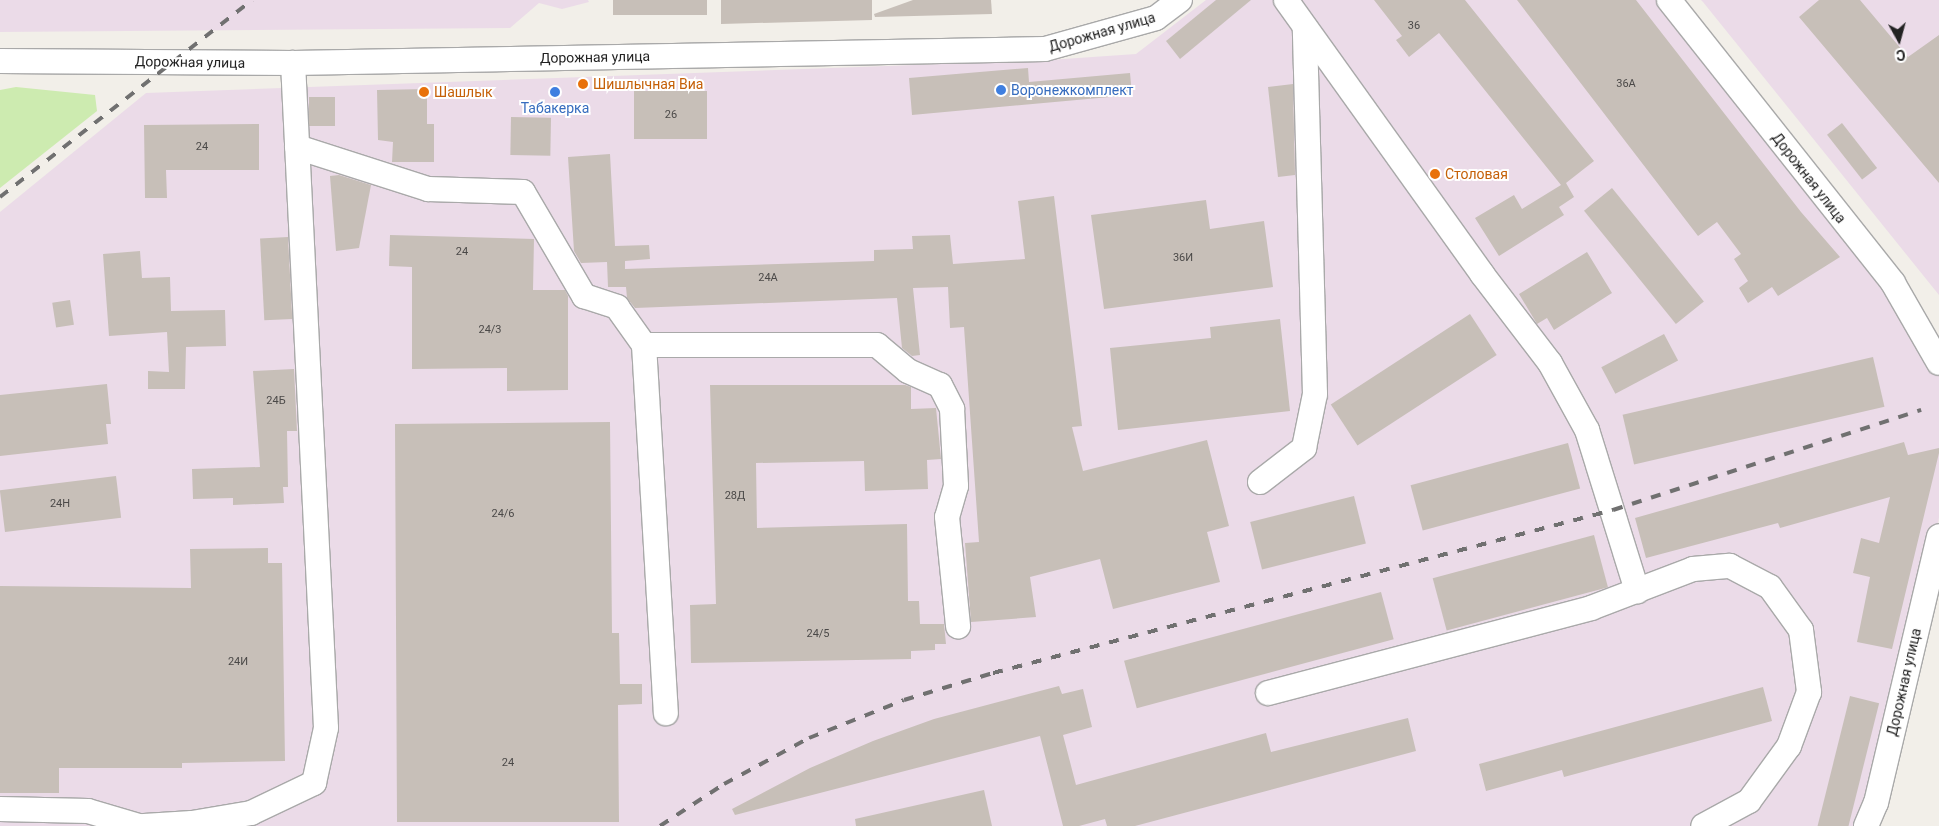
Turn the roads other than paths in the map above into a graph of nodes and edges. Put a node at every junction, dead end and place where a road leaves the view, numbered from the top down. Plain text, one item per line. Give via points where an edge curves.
1 (1180, 0) edge
2 (1286, 0) edge
3 (1669, 0) edge
4 (1305, 28) junction
5 (0, 61) edge
6 (293, 63) junction
7 (297, 147) junction
8 (644, 345) junction
9 (1939, 363) edge
10 (1260, 482) dead end
11 (1939, 536) edge
12 (1637, 591) junction
13 (958, 626) dead end
14 (1268, 693) dead end
15 (666, 713) dead end
16 (0, 809) edge
17 (139, 826) edge
18 (144, 826) edge
19 (1703, 826) edge
20 (1866, 826) edge

1 - 6 street, Дорожная улица via 1156,18 1046,49
2 - 4 street
3 - 9 street, Дорожная улица via 1893,283
4 - 10 street via 1315,394 1304,448
4 - 12 street via 1550,362 1587,430
5 - 6 street, Дорожная улица
6 - 7 street
7 - 8 street via 428,189 523,192 584,296 617,306
7 - 18 street via 326,728 314,783 251,813 192,823
8 - 13 street via 877,345 908,371 940,385 952,408 956,486 947,517
8 - 15 street
11 - 20 street, Дорожная улица via 1876,803
12 - 14 street via 1590,608
12 - 19 street via 1694,570 1730,566 1770,587 1801,630 1809,692 1789,746 1749,801
16 - 17 street via 88,810

